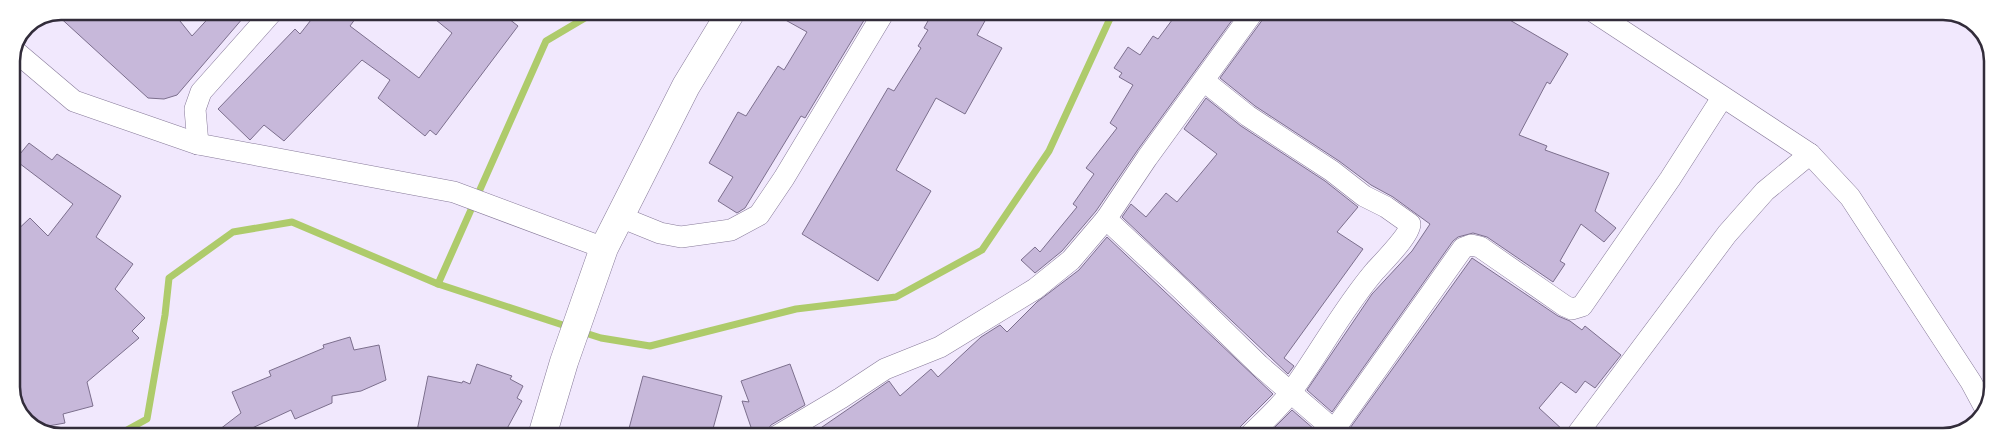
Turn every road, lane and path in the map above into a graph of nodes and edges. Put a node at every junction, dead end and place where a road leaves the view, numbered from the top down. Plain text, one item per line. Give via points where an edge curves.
1 (265, 20) edge
2 (726, 20) edge
3 (879, 20) edge
4 (1247, 20) edge
5 (1606, 20) edge
6 (21, 56) edge
7 (1204, 81) junction
8 (1722, 98) junction
9 (198, 144) junction
10 (1810, 154) junction
11 (618, 216) junction
12 (1106, 219) junction
13 (604, 248) junction
14 (1290, 393) junction
15 (1982, 401) edge
16 (544, 428) edge
17 (790, 428) edge
18 (1257, 428) edge
19 (1332, 428) edge
20 (1341, 428) edge
21 (1581, 428) edge

1 - 9 street via 201,92 195,109
2 - 11 main road via 686,86
3 - 11 street via 759,215 731,230 682,237 660,233
4 - 7 street
5 - 8 street
6 - 9 street via 74,101
7 - 12 street via 1146,158
7 - 14 street via 1248,116 1410,224 1404,237 1366,281
8 - 10 street
8 - 20 street via 1582,306 1572,310 1565,306 1480,246 1463,248
9 - 13 street via 454,192
10 - 15 street via 1850,197
10 - 21 street via 1765,191 1727,234
11 - 13 main road
12 - 14 street
12 - 17 street via 1071,260 1035,289 940,346 885,368
13 - 16 main road
14 - 18 street
14 - 19 street

